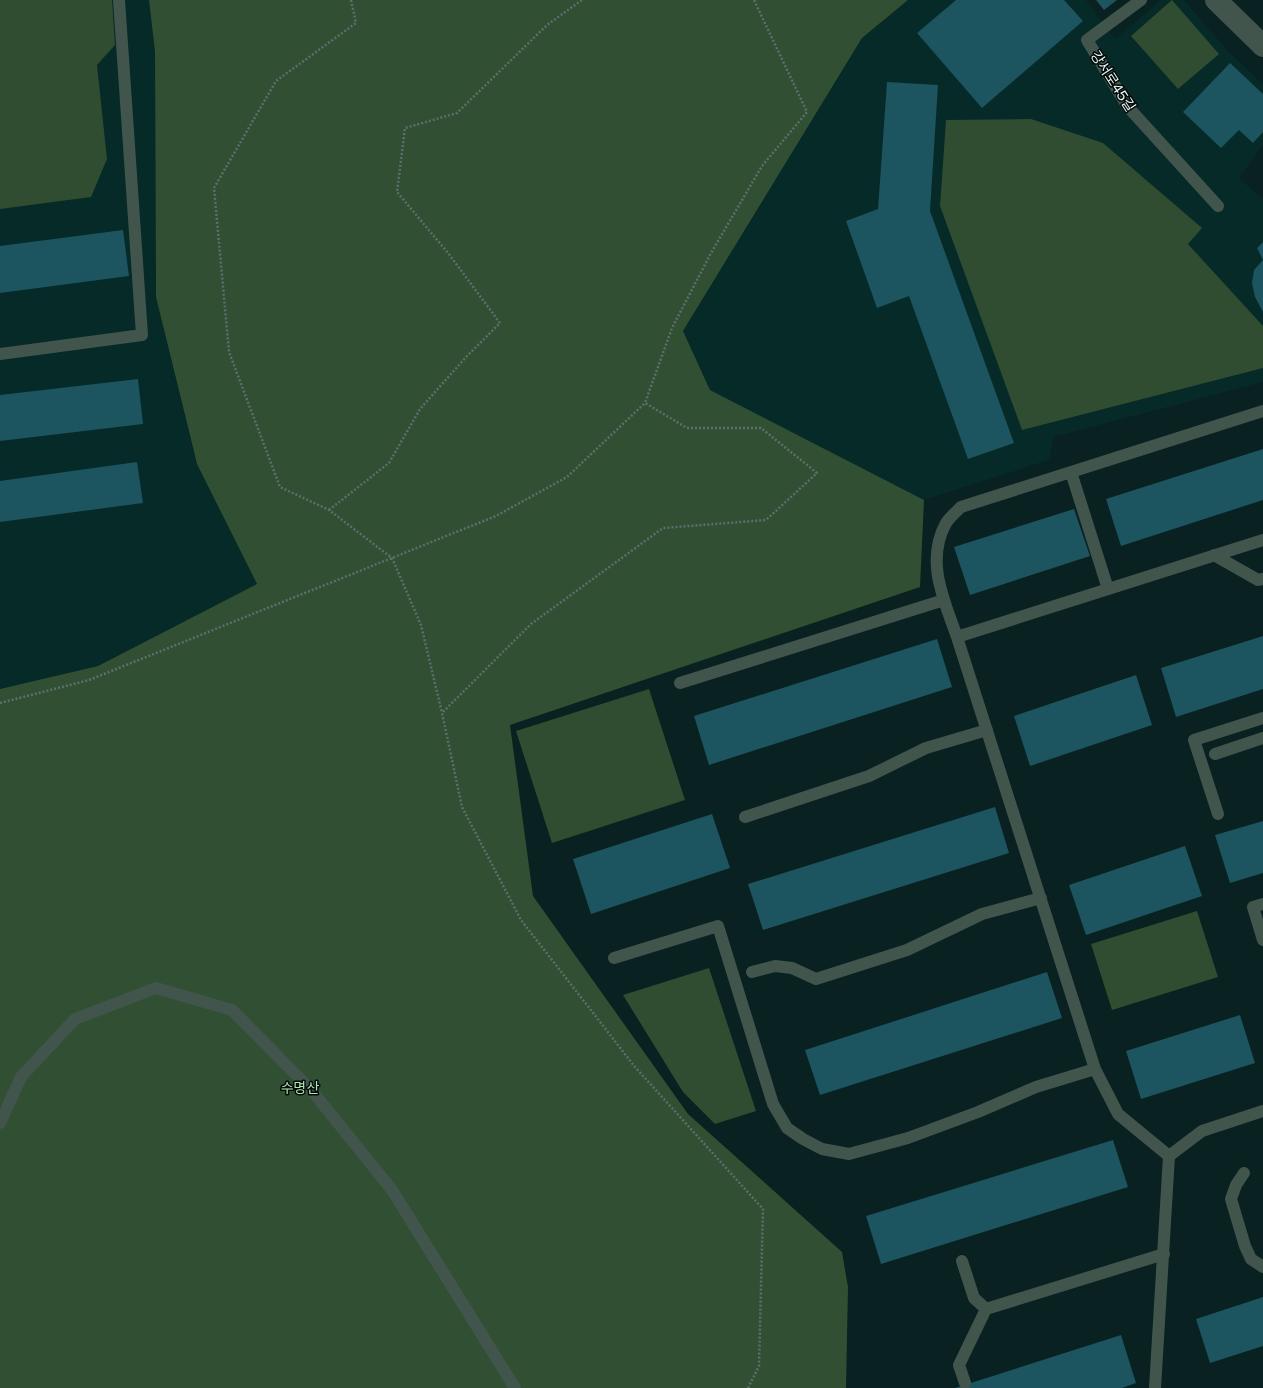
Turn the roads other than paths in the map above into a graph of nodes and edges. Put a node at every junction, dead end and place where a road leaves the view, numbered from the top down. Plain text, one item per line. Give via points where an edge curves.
1 (119, 0) edge
2 (1141, 0) edge
3 (1216, 0) edge
4 (1263, 46) edge
5 (1218, 206) dead end
6 (0, 354) edge
7 (1263, 411) edge
8 (1071, 472) junction
9 (1263, 540) edge
10 (1214, 555) junction
11 (1263, 579) edge
12 (1108, 590) junction
13 (944, 600) junction
14 (957, 637) junction
15 (680, 683) dead end
16 (1263, 718) edge
17 (987, 730) junction
18 (1263, 738) edge
19 (1215, 754) dead end
20 (1218, 814) dead end
21 (745, 817) dead end
22 (1041, 898) junction
23 (1263, 904) edge
24 (1263, 940) edge
25 (614, 958) dead end
26 (752, 972) dead end
27 (1095, 1069) junction
28 (1263, 1111) edge
29 (0, 1123) edge
30 (1169, 1156) junction
31 (1244, 1173) dead end
32 (1164, 1254) junction
33 (962, 1261) dead end
34 (1263, 1267) edge
35 (986, 1309) junction
36 (965, 1383) dead end
37 (515, 1388) edge
38 (1156, 1388) edge

1 - 6 lane via 142,335
2 - 5 lane, 강서로45길 via 1087,40 1128,107
3 - 4 street
7 - 8 lane
8 - 12 lane
8 - 13 lane via 961,507 947,522 938,542 936,568
9 - 10 lane
10 - 11 lane via 1258,580
10 - 12 lane
12 - 14 lane
13 - 14 lane
13 - 15 lane
14 - 17 lane
16 - 20 lane via 1194,740
17 - 21 lane via 926,748 869,776
17 - 22 lane
18 - 19 lane
22 - 26 lane via 982,914 907,950 816,979 792,968 775,966
22 - 27 lane
23 - 24 lane via 1252,907
25 - 27 lane via 718,926 773,1104 787,1128 822,1150 849,1154 908,1138 1036,1087
27 - 30 lane via 1118,1114
28 - 30 lane via 1202,1132
29 - 37 lane via 21,1077 75,1019 156,988 232,1010 313,1092 392,1190
30 - 32 lane
31 - 34 lane via 1231,1199 1244,1246 1251,1259
32 - 35 lane
32 - 38 lane
33 - 35 lane via 974,1298
35 - 36 lane via 960,1365

